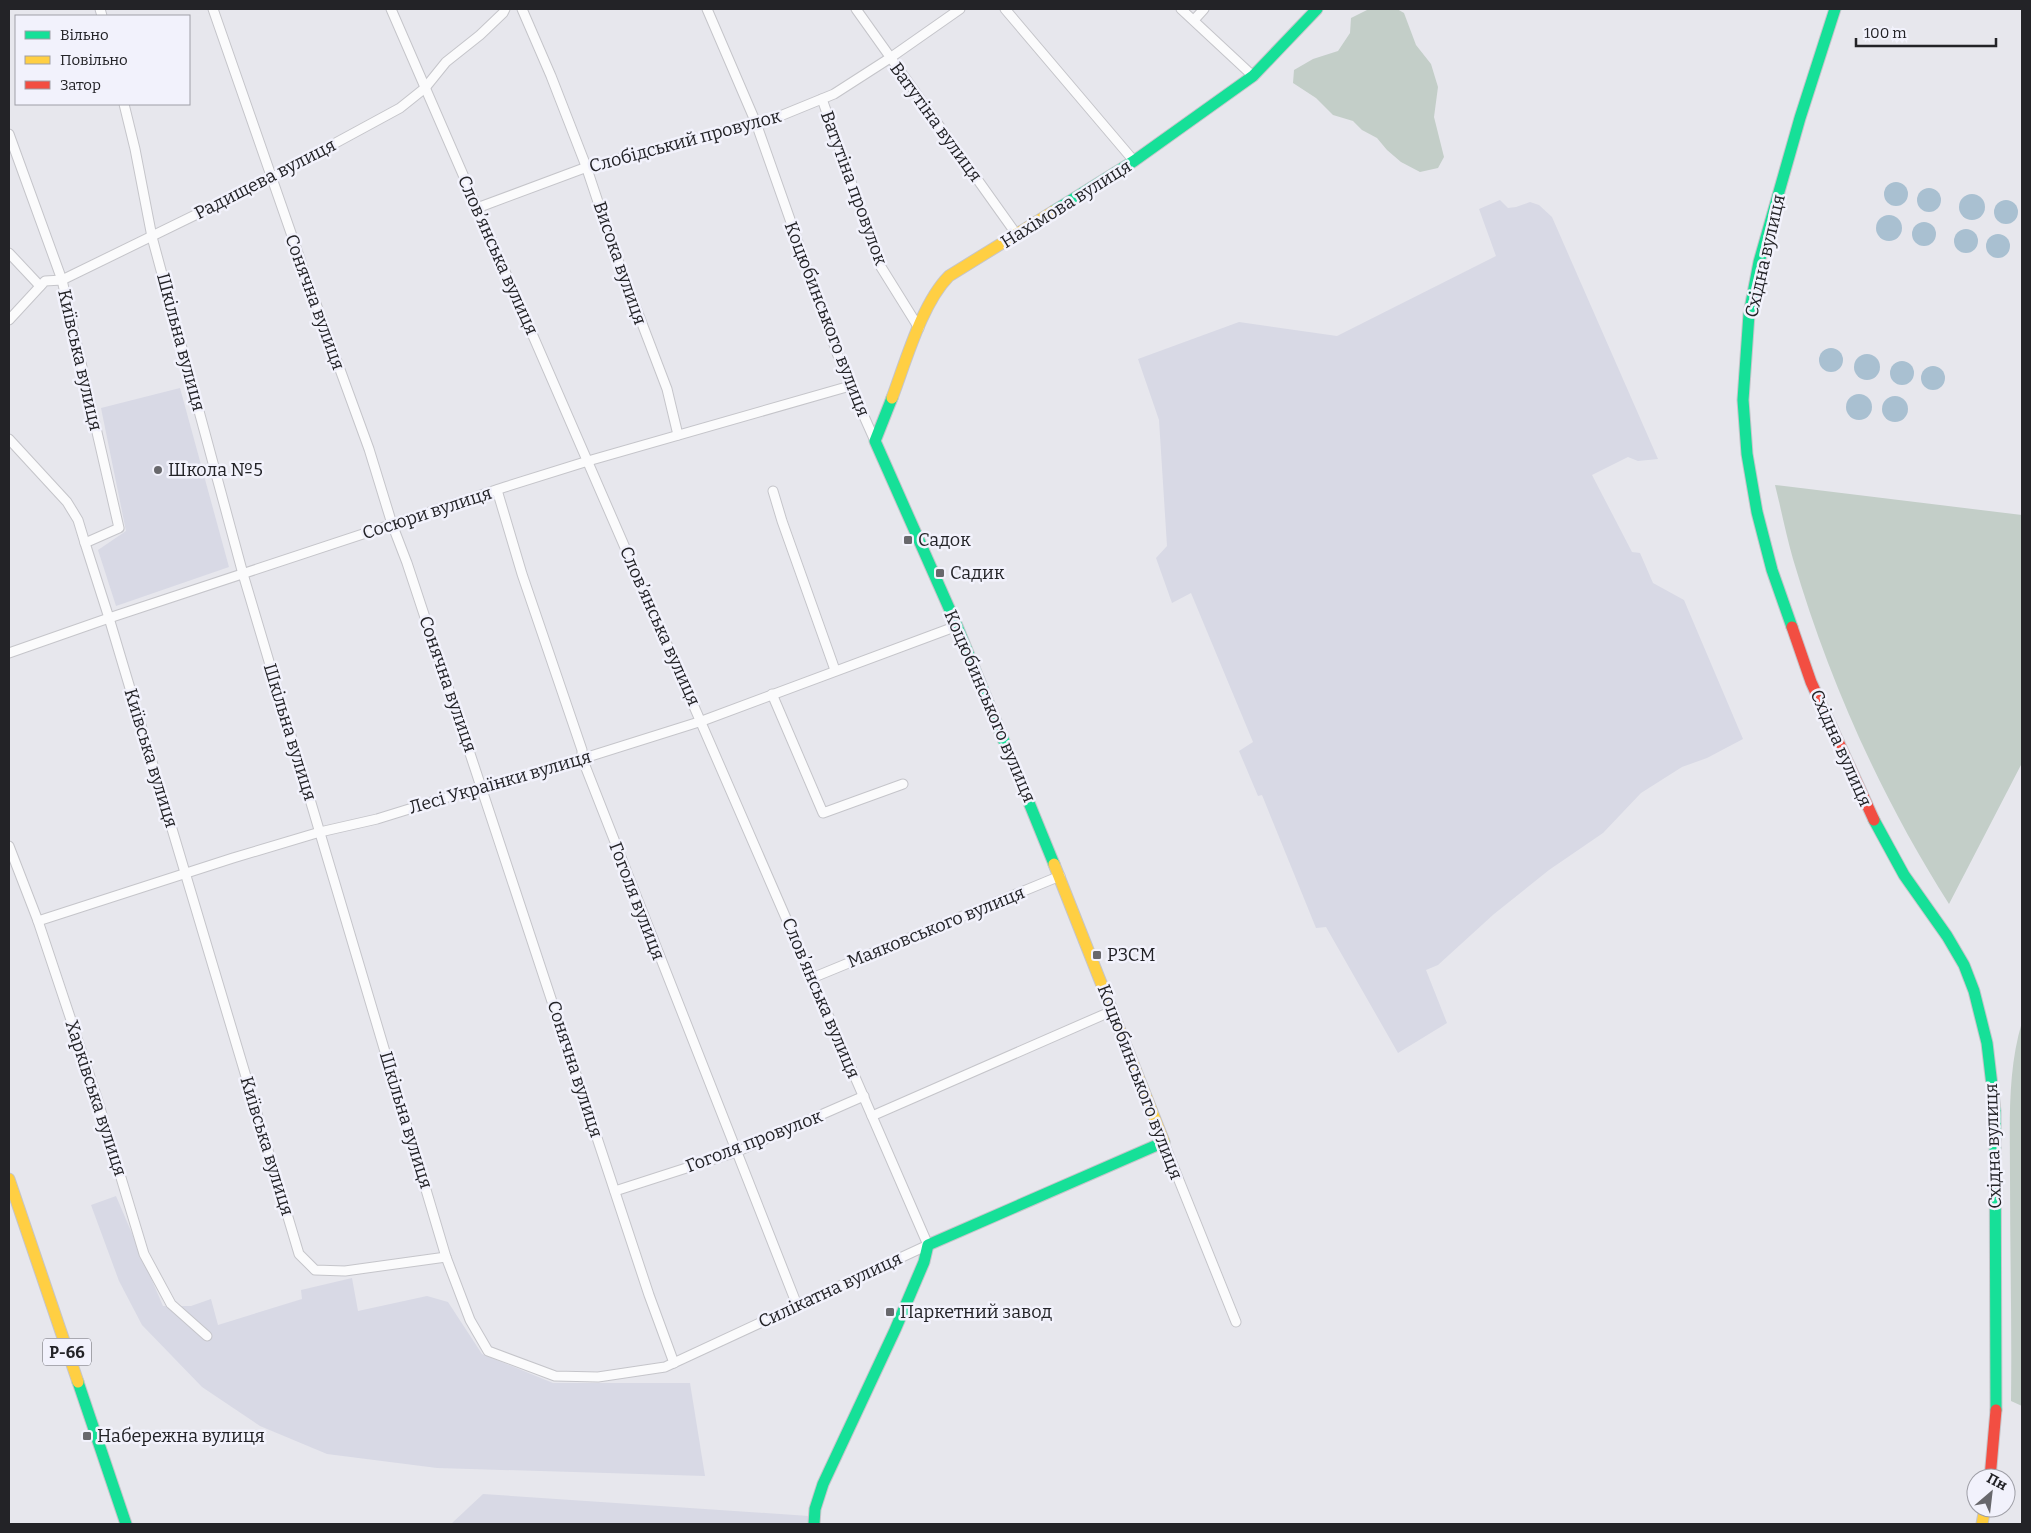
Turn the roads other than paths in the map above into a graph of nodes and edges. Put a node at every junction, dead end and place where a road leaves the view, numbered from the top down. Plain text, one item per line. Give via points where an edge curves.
1 (213, 9) edge
2 (391, 9) edge
3 (505, 9) edge
4 (522, 9) edge
5 (706, 9) edge
6 (856, 9) edge
7 (960, 9) edge
8 (1005, 9) edge
9 (1181, 9) edge
10 (1204, 9) edge
11 (1317, 9) edge
12 (1835, 9) edge
13 (1194, 20) junction
14 (890, 58) junction
15 (1253, 76) junction
16 (425, 88) junction
17 (822, 99) junction
18 (124, 105) edge
19 (756, 123) junction
20 (9, 134) edge
21 (1134, 161) junction
22 (587, 168) junction
23 (272, 178) junction
24 (477, 208) junction
25 (1017, 235) junction
26 (152, 237) junction
27 (9, 253) edge
28 (62, 280) junction
29 (40, 286) junction
30 (9, 320) edge
31 (919, 328) junction
32 (850, 386) junction
33 (678, 435) junction
34 (9, 439) edge
35 (874, 441) junction
36 (588, 461) junction
37 (497, 490) junction
38 (774, 491) dead end
39 (392, 524) junction
40 (84, 543) junction
41 (243, 574) junction
42 (109, 618) junction
43 (957, 626) junction
44 (9, 653) edge
45 (835, 670) junction
46 (772, 694) junction
47 (702, 721) junction
48 (582, 758) junction
49 (903, 784) dead end
50 (482, 786) junction
51 (320, 832) junction
52 (9, 846) edge
53 (185, 873) junction
54 (1060, 876) junction
55 (38, 920) junction
56 (812, 978) junction
57 (1112, 1011) junction
58 (864, 1096) junction
59 (872, 1116) junction
60 (1164, 1143) junction
61 (736, 1152) junction
62 (9, 1179) edge
63 (615, 1191) junction
64 (928, 1245) junction
65 (446, 1257) junction
66 (797, 1305) junction
67 (1236, 1322) dead end
68 (207, 1336) dead end
69 (488, 1351) joint
70 (674, 1363) junction
71 (1991, 1468) edge
72 (126, 1524) edge
73 (814, 1524) edge

1 - 23 street, Сонячна вулиця
2 - 16 street, Слов’янська вулиця
3 - 16 street, Радищева вулиця via 480,36 446,62
4 - 22 street, Висока вулиця
5 - 19 street, Коцюбинського вулиця
6 - 14 street, Ватутіна вулиця
7 - 14 street, Слобідський провулок
8 - 21 street
9 - 13 street
10 - 13 street
11 - 15 street, Нахімова вулиця
12 - 71 street, Східна вулиця via 1800,118 1749,314 1743,400 1747,454 1772,570 1811,682 1868,809 1904,875 1964,965 1987,1044 1995,1120 1996,1412
13 - 15 street
14 - 17 street, Слобідський провулок
14 - 25 street, Ватутіна вулиця
15 - 21 street, Нахімова вулиця
16 - 23 street, Радищева вулиця via 400,108
16 - 24 street, Слов’янська вулиця
17 - 19 street, Слобідський провулок
17 - 31 street, Ватутіна провулок via 881,267
18 - 26 street, Шкільна вулиця
19 - 22 street, Слобідський провулок
19 - 32 street, Коцюбинського вулиця
20 - 28 street, Київська вулиця
21 - 25 street, Нахімова вулиця
22 - 24 street, Слобідський провулок
22 - 33 street, Висока вулиця via 614,250 667,389
23 - 26 street, Радищева вулиця
23 - 39 street, Сонячна вулиця via 369,449
24 - 36 street, Слов’янська вулиця
25 - 31 street, Нахімова вулиця via 949,276 937,288
26 - 28 street, Радищева вулиця
26 - 41 street, Шкільна вулиця
27 - 29 street
28 - 29 street, Радищева вулиця via 45,281
28 - 40 street, Київська вулиця via 119,528
29 - 30 street
31 - 35 street, Нахімова вулиця
32 - 33 street, Сосюри вулиця
32 - 35 street, Коцюбинського вулиця
33 - 36 street, Сосюри вулиця
34 - 40 street via 67,502 78,520
35 - 43 street, Коцюбинського вулиця
36 - 37 street, Сосюри вулиця
36 - 47 street, Слов’янська вулиця
37 - 39 street, Сосюри вулиця
37 - 48 street, Гоголя вулиця
38 - 45 street
39 - 41 street, Сосюри вулиця
39 - 50 street, Сонячна вулиця
40 - 42 street, Київська вулиця
41 - 42 street, Сосюри вулиця
41 - 51 street, Шкільна вулиця
42 - 44 street, Сосюри вулиця
42 - 53 street, Київська вулиця
43 - 45 street, Лесі Українки вулиця
43 - 54 street, Коцюбинського вулиця
45 - 46 street, Лесі Українки вулиця
46 - 47 street, Лесі Українки вулиця
46 - 49 street via 823,813
47 - 48 street, Лесі Українки вулиця
47 - 56 street, Слов’янська вулиця
48 - 50 street, Лесі Українки вулиця
48 - 61 street, Гоголя вулиця
50 - 51 street, Лесі Українки вулиця via 377,819
50 - 63 street, Сонячна вулиця
51 - 53 street, Лесі Українки вулиця
51 - 65 street, Шкільна вулиця
52 - 55 street, Харківська вулиця
53 - 55 street, Лесі Українки вулиця
53 - 65 street, Київська вулиця via 299,1254 315,1270 345,1271
54 - 56 street, Маяковського вулиця
54 - 57 street, Коцюбинського вулиця
55 - 68 street, Харківська вулиця via 144,1254 171,1304
56 - 58 street, Слов’янська вулиця
57 - 59 street
57 - 60 street, Коцюбинського вулиця
58 - 59 street, Слов’янська вулиця
58 - 61 street, Гоголя провулок
59 - 64 street, Слов’янська вулиця
60 - 64 street, Силікатна вулиця
60 - 67 street, Коцюбинського вулиця
61 - 63 street, Гоголя провулок
61 - 66 street, Гоголя вулиця
62 - 72 street, Р-66
63 - 70 street, Сонячна вулиця
64 - 66 street, Силікатна вулиця
64 - 73 street via 895,1330 823,1484
65 - 69 street, Шкільна вулиця via 470,1320
66 - 70 street, Силікатна вулиця
69 - 70 street, Силікатна вулиця via 555,1376 598,1377

